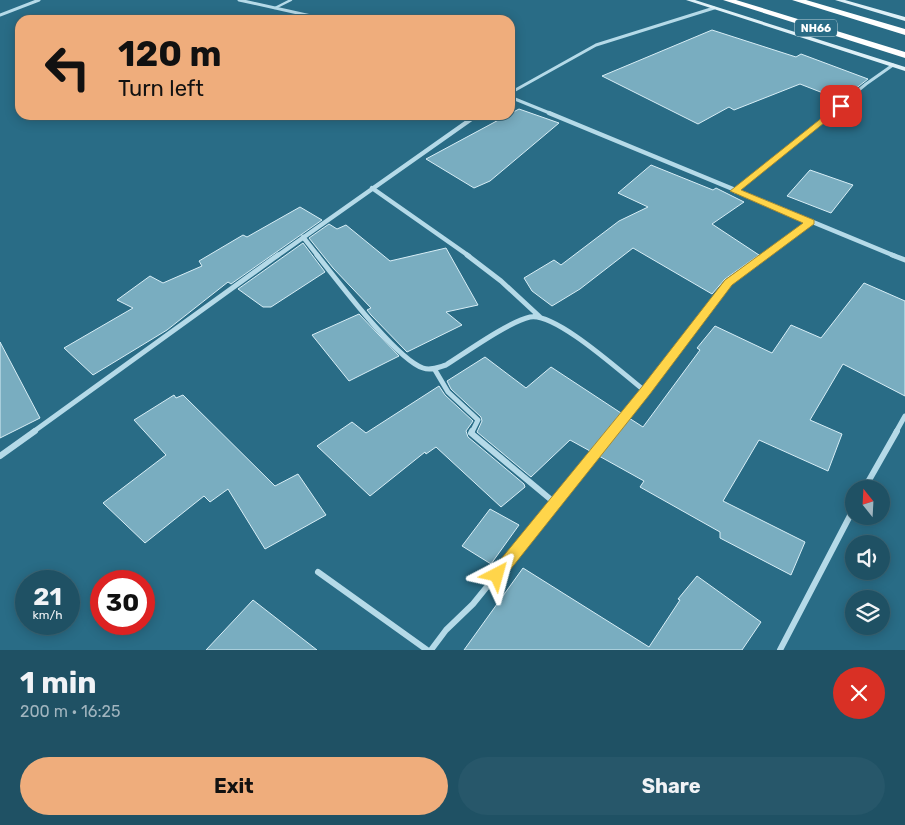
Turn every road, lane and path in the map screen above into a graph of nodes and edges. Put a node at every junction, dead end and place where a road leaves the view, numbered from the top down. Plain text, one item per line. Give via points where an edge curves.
1 (39, 0) edge
2 (239, 0) edge
3 (291, 0) edge
4 (689, 0) edge
5 (727, 0) edge
6 (796, 0) edge
7 (838, 0) edge
8 (275, 8) junction
9 (714, 8) junction
10 (0, 15) edge
11 (301, 15) edge
12 (905, 19) edge
13 (905, 32) edge
14 (905, 55) edge
15 (893, 65) junction
16 (905, 68) edge
17 (515, 89) edge
18 (515, 99) edge
19 (470, 120) edge
20 (372, 188) junction
21 (735, 191) junction
22 (810, 222) junction
23 (303, 237) junction
24 (905, 260) edge
25 (540, 317) junction
26 (434, 370) junction
27 (645, 391) junction
28 (905, 416) edge
29 (0, 456) edge
30 (869, 480) edge
31 (555, 503) junction
32 (845, 525) edge
33 (318, 572) dead end
34 (427, 650) edge
35 (431, 650) edge
36 (780, 650) edge

1 - 10 street
2 - 8 street
3 - 8 lane
4 - 9 street
5 - 14 highway, NH66
6 - 13 highway, NH66
7 - 12 street
8 - 11 street
9 - 15 street
9 - 17 street via 596,46
15 - 16 street
15 - 21 street
18 - 21 street
19 - 20 street
20 - 23 street
20 - 25 street via 509,286
21 - 22 street
22 - 24 street
22 - 27 street via 728,282
23 - 26 street via 410,361
23 - 29 street
25 - 26 street via 521,320 446,366
25 - 27 street via 550,320
26 - 31 street via 448,392 478,420 471,433
27 - 31 street
28 - 30 street
31 - 35 street
32 - 36 street
33 - 34 street

